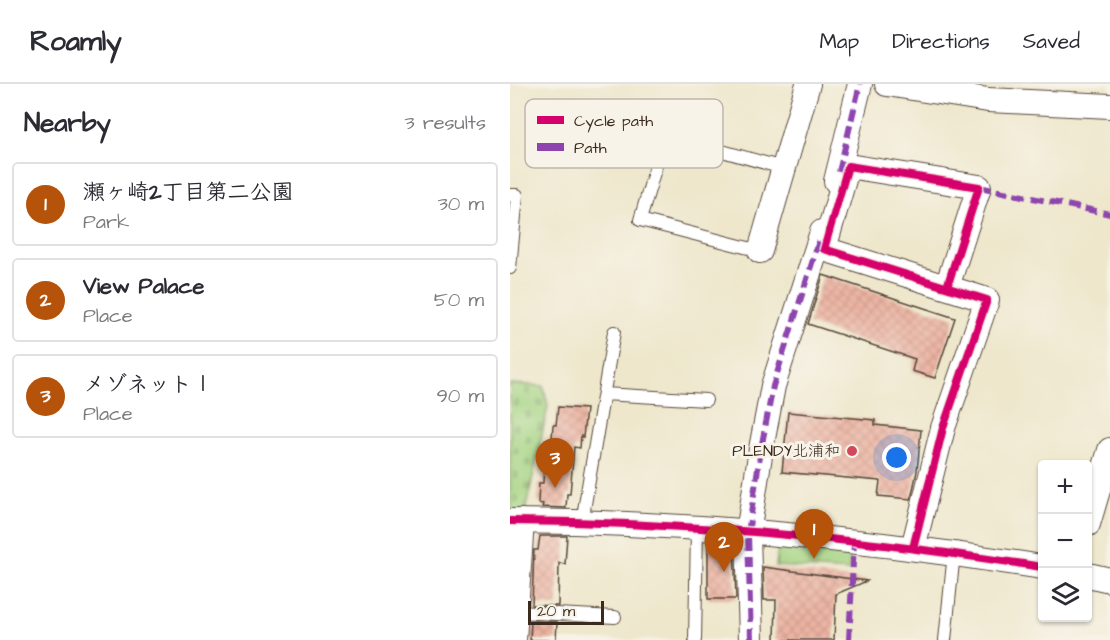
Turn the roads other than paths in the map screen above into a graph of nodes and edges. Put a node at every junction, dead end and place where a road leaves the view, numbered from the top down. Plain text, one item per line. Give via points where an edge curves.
1 (808, 84) edge
2 (860, 84) edge
3 (886, 84) edge
4 (1110, 106) edge
5 (723, 151) edge
6 (655, 168) edge
7 (783, 168) junction
8 (510, 195) edge
9 (760, 251) joint
10 (510, 268) edge
11 (947, 287) junction
12 (614, 332) dead end
13 (604, 394) junction
14 (706, 400) dead end
15 (1110, 450) edge
16 (1091, 514) edge
17 (516, 521) edge
18 (582, 522) junction
19 (697, 530) junction
20 (748, 533) junction
21 (913, 548) junction
22 (954, 553) junction
23 (1038, 566) edge
24 (1092, 576) edge
25 (1110, 580) edge
26 (516, 612) junction
27 (615, 617) dead end
28 (514, 640) edge
29 (695, 640) edge
30 (751, 640) edge
31 (945, 640) edge

1 - 7 street
2 - 20 street via 815,256 773,386
3 - 4 street via 988,100
5 - 7 lane
6 - 9 lane via 640,220
7 - 9 street
8 - 10 lane via 517,195
11 - 11 street via 979,187 848,166 824,249
11 - 21 street via 987,300 943,428
12 - 13 lane
13 - 14 lane
13 - 18 lane
15 - 16 street
17 - 18 street
17 - 26 street
18 - 19 street
19 - 20 street
19 - 29 lane
20 - 21 street
20 - 30 street
21 - 22 street
22 - 23 street
22 - 31 lane
24 - 25 street
26 - 27 lane
26 - 28 street

